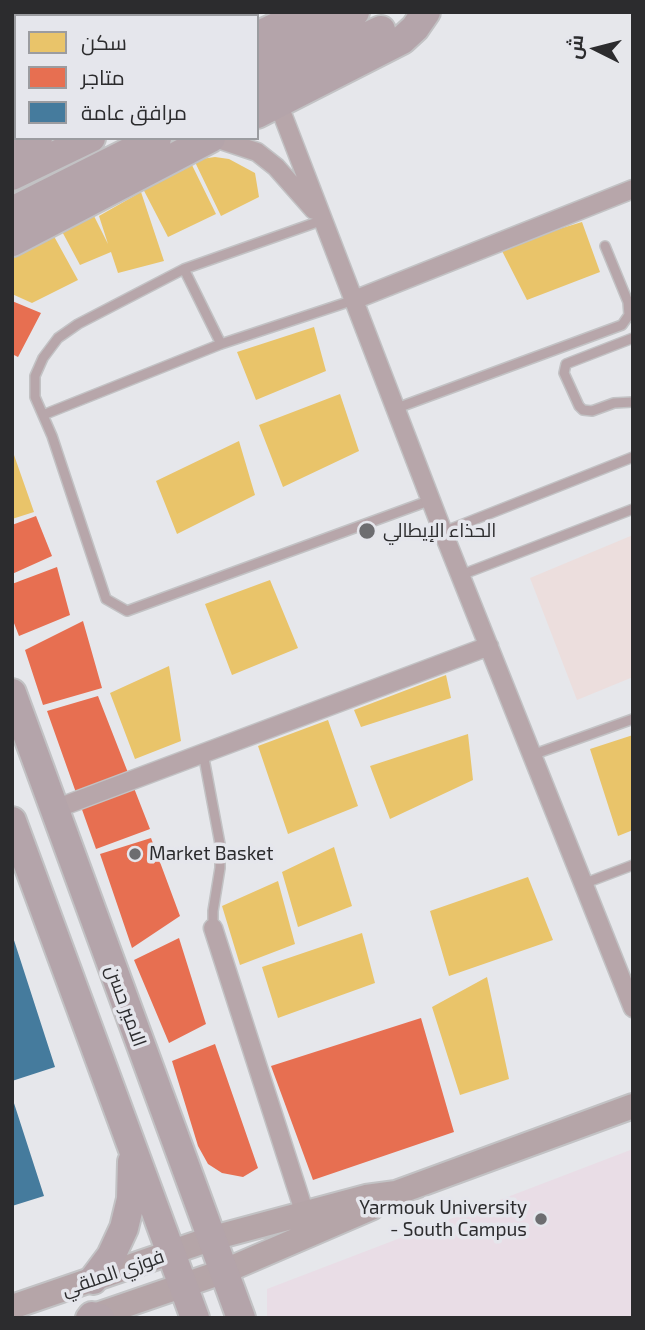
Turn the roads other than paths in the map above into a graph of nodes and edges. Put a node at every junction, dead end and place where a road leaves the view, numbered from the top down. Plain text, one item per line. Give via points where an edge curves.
1 (307, 12) edge
2 (355, 12) edge
3 (420, 12) edge
4 (426, 12) edge
5 (259, 35) edge
6 (259, 58) edge
7 (264, 102) edge
8 (34, 140) edge
9 (87, 140) edge
10 (153, 140) edge
11 (209, 140) edge
12 (219, 140) edge
13 (12, 150) edge
14 (12, 176) edge
15 (633, 189) edge
16 (12, 211) edge
17 (323, 220) junction
18 (12, 242) edge
19 (605, 246) dead end
20 (184, 269) junction
21 (354, 300) junction
22 (633, 338) edge
23 (221, 344) junction
24 (633, 402) edge
25 (397, 408) junction
26 (43, 415) junction
27 (633, 457) edge
28 (431, 500) junction
29 (633, 509) edge
30 (443, 532) junction
31 (461, 575) junction
32 (489, 646) junction
33 (12, 693) edge
34 (633, 719) edge
35 (203, 753) junction
36 (532, 755) junction
37 (55, 809) junction
38 (14, 828) edge
39 (633, 865) edge
40 (583, 884) junction
41 (213, 928) joint
42 (633, 1008) edge
43 (633, 1106) edge
44 (129, 1138) junction
45 (396, 1192) junction
46 (305, 1214) junction
47 (213, 1238) junction
48 (172, 1253) junction
49 (225, 1271) junction
50 (93, 1280) junction
51 (184, 1285) junction
52 (12, 1307) edge
53 (93, 1317) edge
54 (195, 1318) edge
55 (241, 1318) edge

1 - 5 main road
2 - 6 main road
3 - 7 main road
4 - 7 main road via 402,40
7 - 17 street
8 - 13 main road
9 - 14 main road
10 - 16 main road
11 - 18 main road
12 - 17 street via 257,152
15 - 21 street
17 - 20 lane
17 - 21 street
19 - 25 lane via 628,302 629,315 622,325
20 - 23 lane
20 - 26 lane via 58,338 35,376 35,397
21 - 23 lane
21 - 25 street
22 - 24 lane via 571,362 564,373 583,410
23 - 26 lane
25 - 28 street
26 - 28 lane via 106,599 127,611
27 - 30 lane
28 - 30 street
29 - 31 lane
30 - 31 street
31 - 32 street
32 - 35 street
32 - 36 street
33 - 37 main road, الامير حسن
34 - 36 lane
35 - 37 street
35 - 41 lane via 220,844
36 - 40 street
37 - 47 main road, الامير حسن
38 - 44 main road
39 - 40 lane
40 - 42 street
41 - 46 street
43 - 45 street
44 - 48 main road
44 - 50 main road via 133,1168 124,1228
45 - 46 street, فوزي الملقي
45 - 49 street via 369,1209
46 - 47 street, فوزي الملقي
47 - 48 street, فوزي الملقي
47 - 49 main road, الامير حسن
48 - 50 street, فوزي الملقي
48 - 51 main road
49 - 51 street
49 - 55 main road, الامير حسن
50 - 52 street, فوزي الملقي
51 - 53 street
51 - 54 main road

